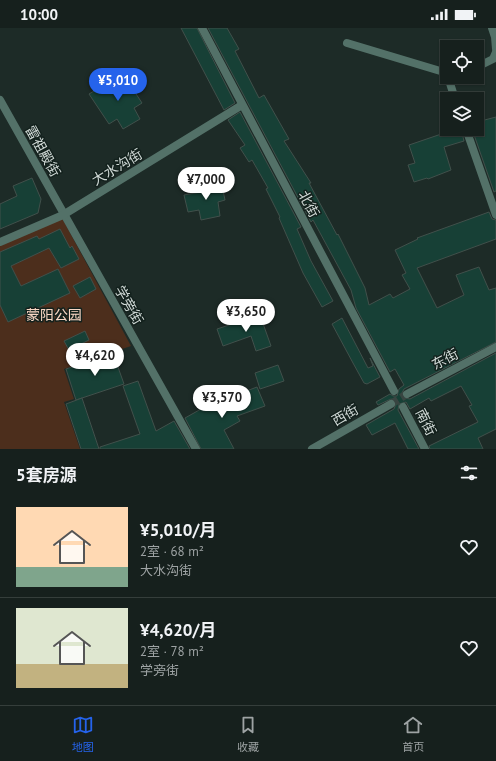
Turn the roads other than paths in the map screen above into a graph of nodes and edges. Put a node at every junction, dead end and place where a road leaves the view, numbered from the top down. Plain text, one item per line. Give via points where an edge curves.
1 (202, 28) edge
2 (492, 28) edge
3 (347, 43) dead end
4 (496, 49) edge
5 (496, 52) edge
6 (484, 64) edge
7 (440, 73) edge
8 (0, 100) edge
9 (242, 105) junction
10 (468, 136) edge
11 (63, 215) junction
12 (496, 215) edge
13 (0, 242) edge
14 (496, 347) edge
15 (394, 391) dead end
16 (407, 394) tunnel mouth
17 (390, 404) tunnel mouth
18 (403, 407) dead end
19 (196, 449) edge
20 (312, 449) edge
21 (425, 449) edge

1 - 9 street, 北街
2 - 4 street
3 - 7 street
5 - 6 street via 493,59
8 - 11 street, 雷祖殿街
9 - 11 street, 大水沟街
9 - 15 street, 北街
10 - 12 street
11 - 13 street, 大水沟街
11 - 19 street, 学旁街
14 - 16 street, 东街
17 - 20 street, 西街
18 - 21 street, 南街

